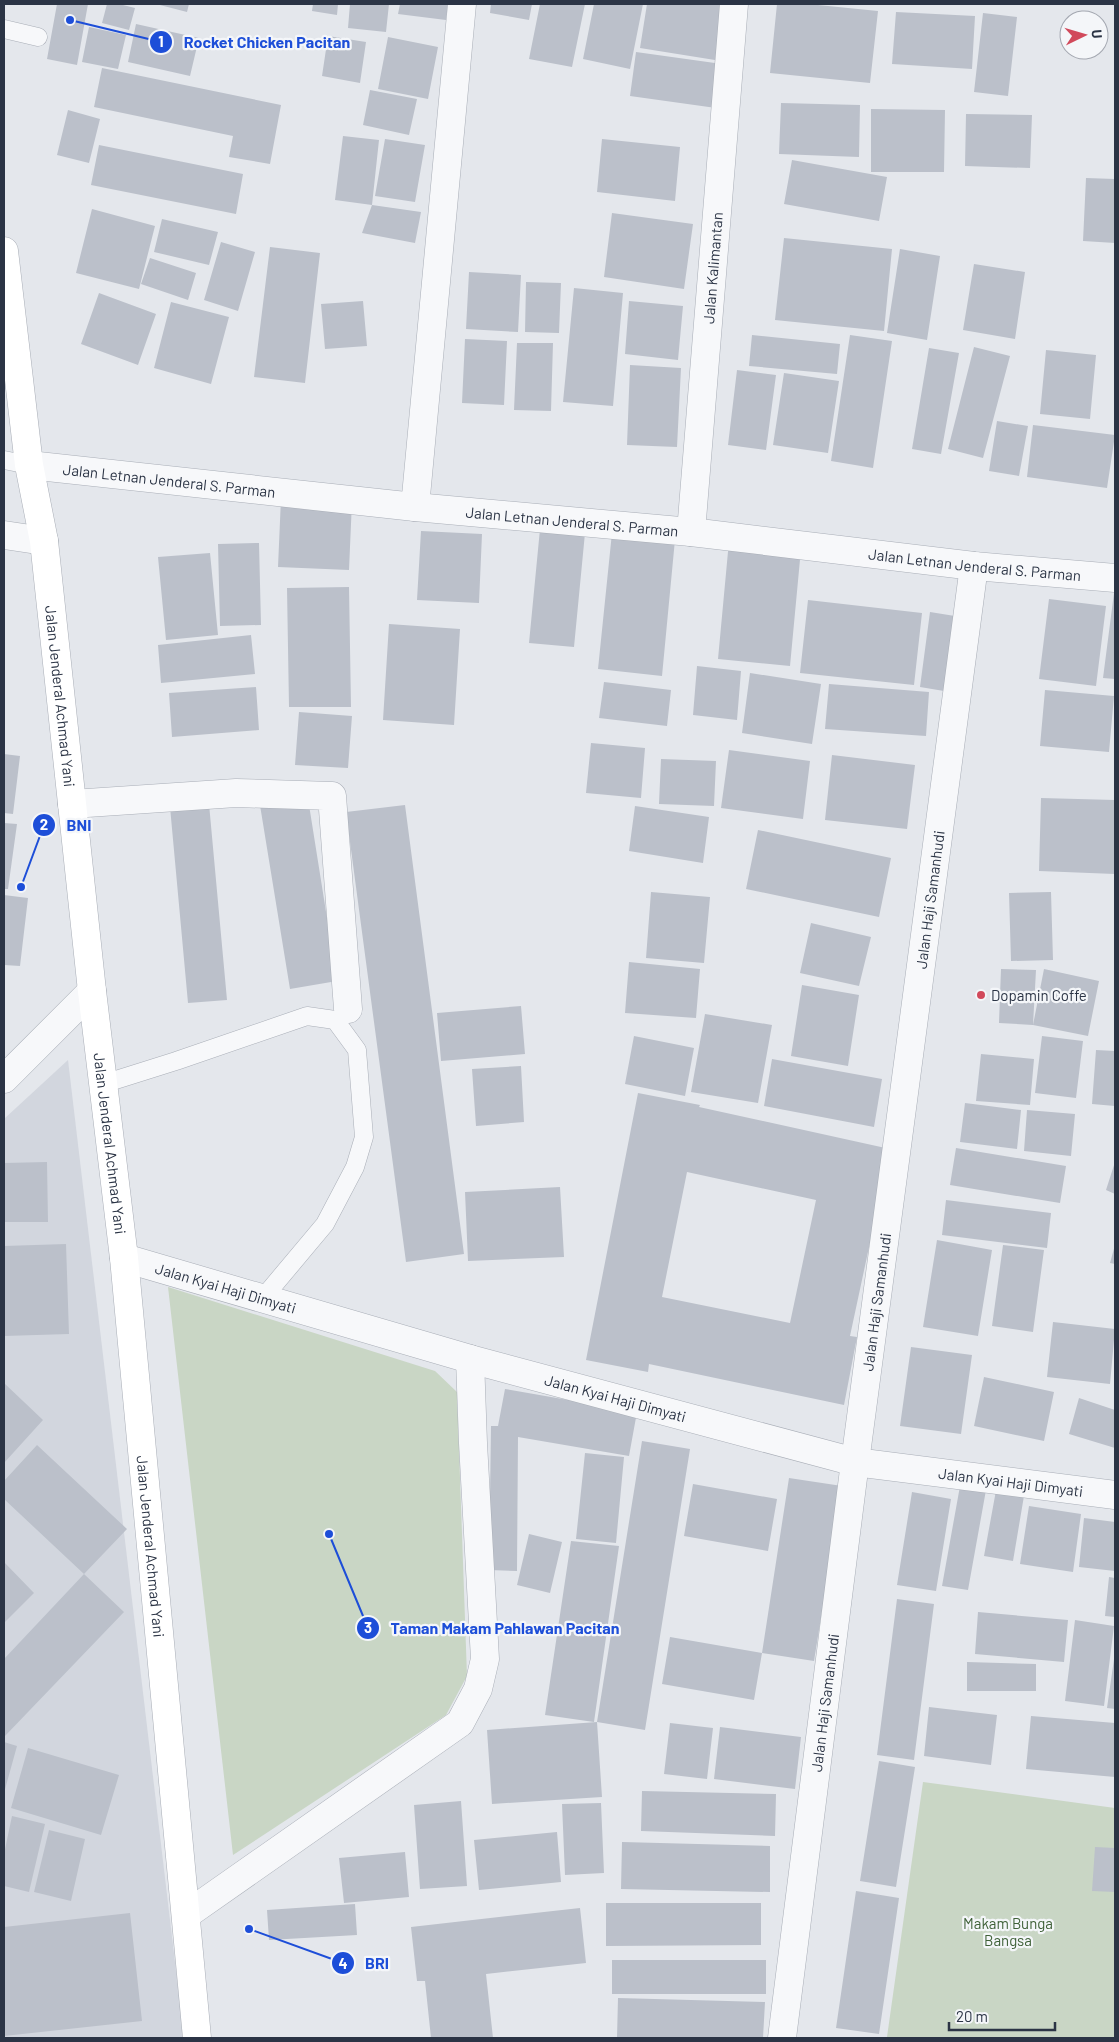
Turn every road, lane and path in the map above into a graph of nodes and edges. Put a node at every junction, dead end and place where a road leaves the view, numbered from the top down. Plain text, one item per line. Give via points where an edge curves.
1 (462, 4) edge
2 (734, 4) edge
3 (4, 29) edge
4 (38, 37) dead end
5 (4, 251) edge
6 (16, 463) edge
7 (415, 506) junction
8 (691, 532) junction
9 (4, 535) edge
10 (44, 541) junction
11 (974, 566) junction
12 (1115, 578) edge
13 (72, 804) junction
14 (92, 991) junction
15 (348, 1009) dead end
16 (4, 1080) edge
17 (103, 1084) junction
18 (124, 1258) junction
19 (263, 1298) junction
20 (470, 1359) junction
21 (855, 1462) junction
22 (1115, 1495) edge
23 (186, 1915) junction
24 (197, 2038) edge
25 (782, 2038) edge

1 - 7 street
2 - 8 street, Jalan Kalimantan
3 - 4 lane
5 - 6 main road, Jalan Jenderal Achmad Yani
6 - 7 street, Jalan Letnan Jenderal S. Parman
6 - 10 main road, Jalan Jenderal Achmad Yani
7 - 8 street, Jalan Letnan Jenderal S. Parman
8 - 11 street, Jalan Letnan Jenderal S. Parman
9 - 10 street
10 - 13 main road, Jalan Jenderal Achmad Yani
11 - 12 street, Jalan Letnan Jenderal S. Parman
11 - 21 street, Jalan Haji Samanhudi
13 - 14 main road, Jalan Jenderal Achmad Yani
13 - 15 street via 236,793 332,796
14 - 16 street
14 - 17 main road, Jalan Jenderal Achmad Yani
17 - 18 main road, Jalan Jenderal Achmad Yani
17 - 19 lane via 307,1016 335,1020 357,1050 364,1137 356,1167 325,1224
18 - 19 street, Jalan Kyai Haji Dimyati
18 - 23 main road, Jalan Jenderal Achmad Yani
19 - 20 street, Jalan Kyai Haji Dimyati
20 - 21 street, Jalan Kyai Haji Dimyati
20 - 23 street via 485,1659 478,1689 460,1723
21 - 22 street, Jalan Kyai Haji Dimyati
21 - 25 street, Jalan Haji Samanhudi
23 - 24 main road, Jalan Jenderal Achmad Yani

